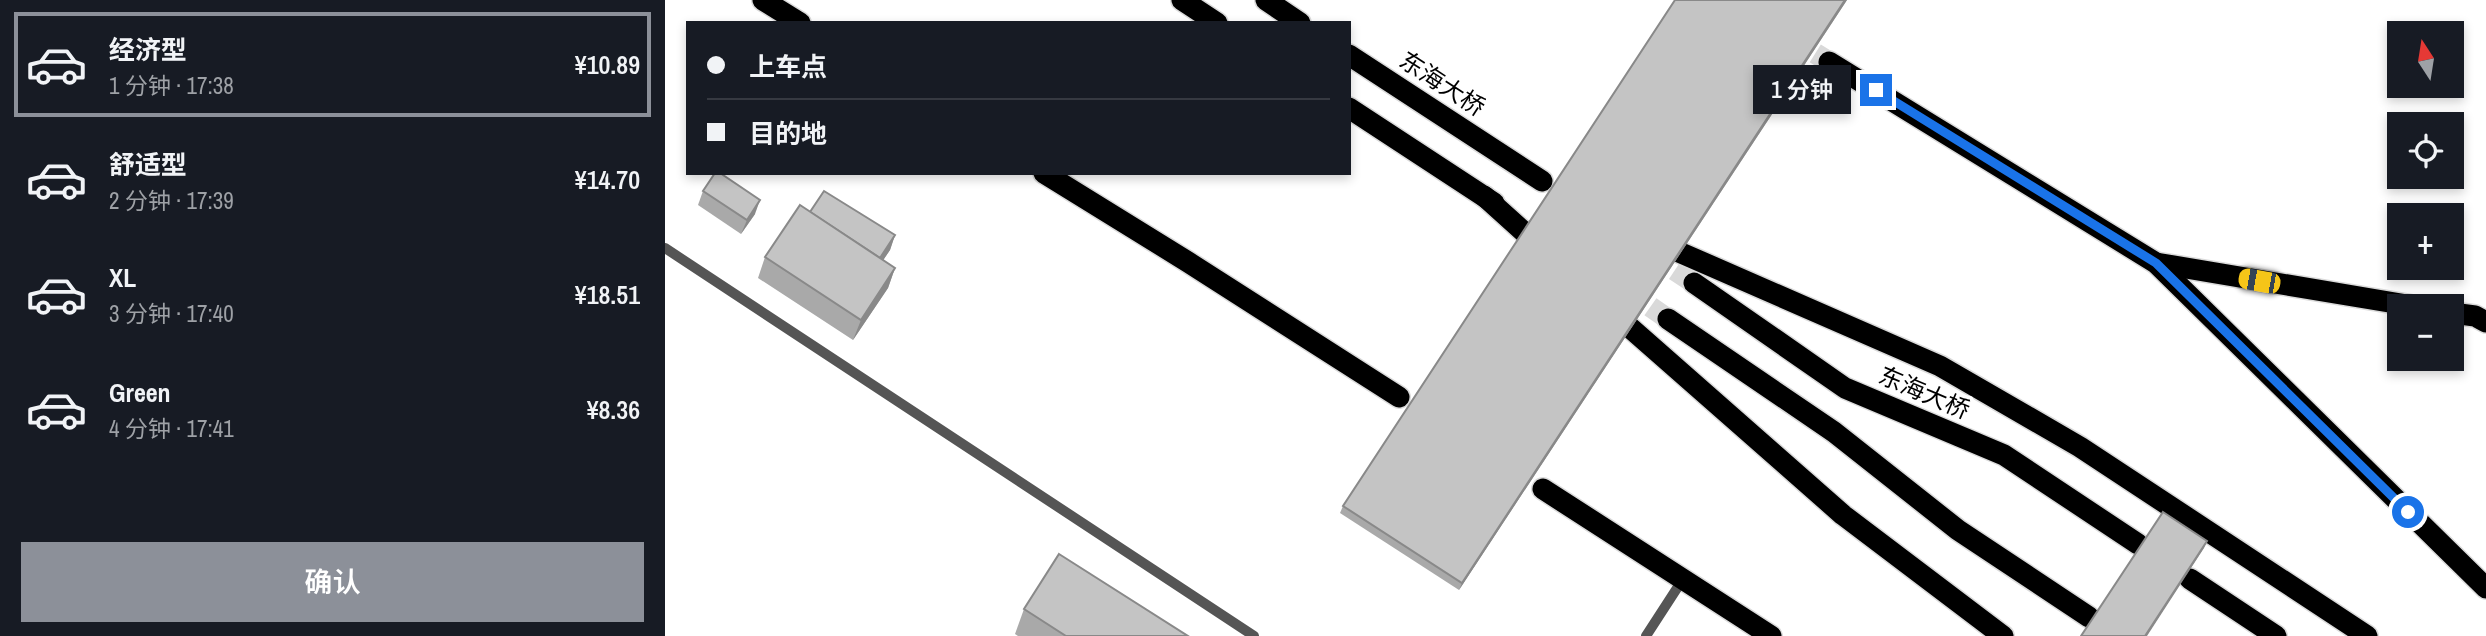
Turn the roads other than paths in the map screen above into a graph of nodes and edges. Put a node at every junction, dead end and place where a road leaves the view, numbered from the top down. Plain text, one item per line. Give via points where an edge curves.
1 (763, 0) edge
2 (1182, 0) edge
3 (1266, 0) edge
4 (797, 21) edge
5 (1214, 21) edge
6 (1297, 21) edge
7 (1351, 56) edge
8 (1829, 62) tunnel mouth
9 (1351, 109) edge
10 (1047, 175) edge
11 (1542, 181) dead end
12 (1484, 196) junction
13 (1516, 216) dead end
14 (1633, 232) edge
15 (665, 248) edge
16 (1557, 261) edge
17 (2156, 263) junction
18 (1694, 284) tunnel mouth
19 (1598, 299) edge
20 (2387, 302) edge
21 (2464, 315) edge
22 (1668, 319) tunnel mouth
23 (2486, 321) edge
24 (1399, 397) dead end
25 (1543, 489) dead end
26 (2138, 544) edge
27 (1682, 579) junction
28 (2190, 579) edge
29 (2486, 589) edge
30 (2089, 617) dead end
31 (1254, 636) edge
32 (1646, 636) edge
33 (1772, 636) edge
34 (2003, 636) edge
35 (2276, 636) edge
36 (2367, 636) edge

1 - 4 highway
2 - 5 highway
3 - 6 highway
7 - 11 highway, 东海大桥
8 - 17 highway
9 - 12 highway
10 - 24 highway
12 - 13 highway
12 - 16 highway
14 - 36 highway via 1940,366 2080,447
15 - 31 lane
17 - 20 highway
17 - 29 highway
18 - 26 highway, 东海大桥 via 1845,388 2004,455
19 - 34 highway via 1843,515
21 - 23 highway
22 - 30 highway via 1834,432 1958,530
25 - 27 highway
27 - 32 lane
27 - 33 highway
28 - 35 highway

